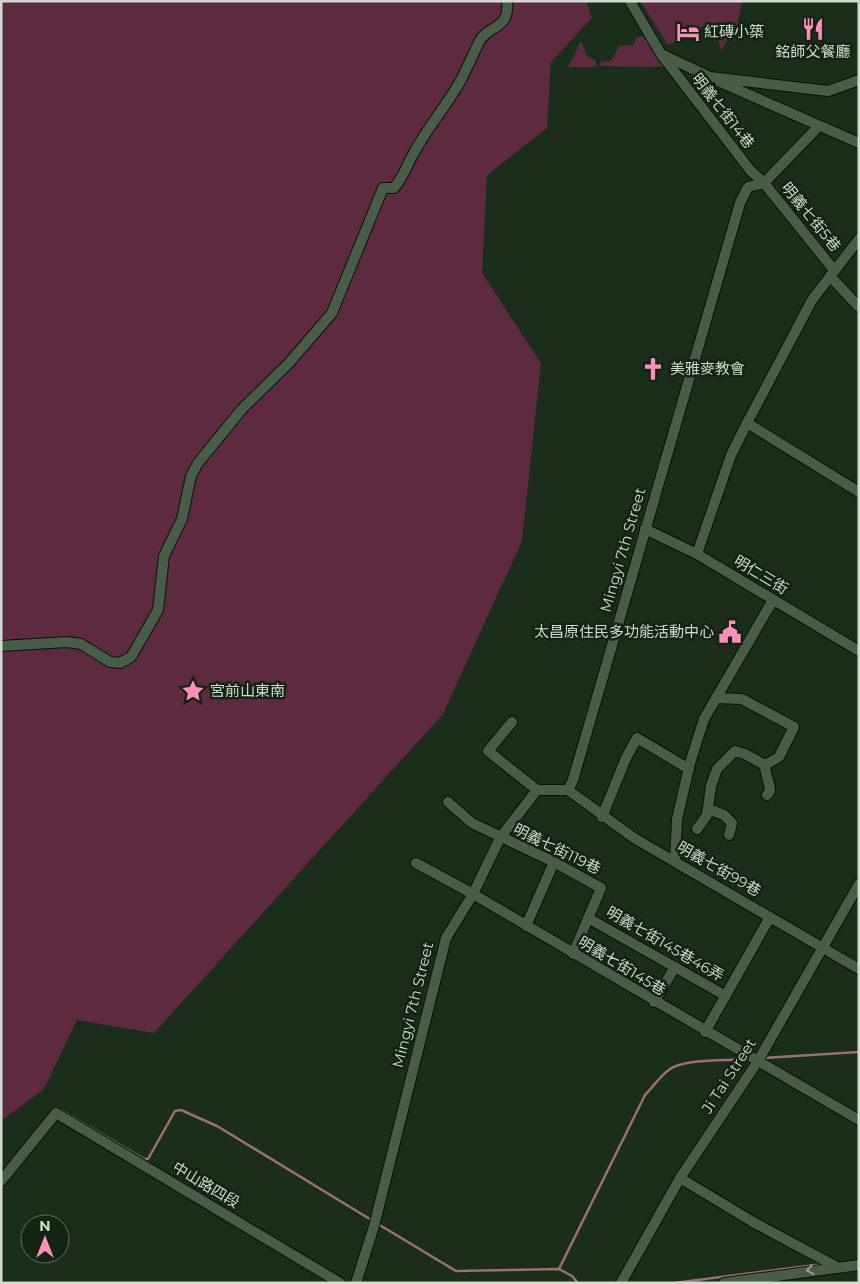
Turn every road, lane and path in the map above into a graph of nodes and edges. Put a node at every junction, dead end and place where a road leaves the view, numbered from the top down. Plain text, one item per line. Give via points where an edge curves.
1 (507, 1) edge
2 (630, 1) edge
3 (662, 54) junction
4 (710, 77) junction
5 (859, 80) edge
6 (818, 127) junction
7 (859, 143) edge
8 (764, 183) junction
9 (859, 239) edge
10 (832, 273) junction
11 (859, 307) edge
12 (747, 423) junction
13 (859, 492) edge
14 (644, 529) junction
15 (697, 554) junction
16 (772, 600) junction
17 (1, 646) edge
18 (859, 651) edge
19 (716, 698) junction
20 (512, 722) dead end
21 (765, 765) junction
22 (689, 769) junction
23 (538, 790) junction
24 (568, 790) junction
25 (767, 795) dead end
26 (448, 802) dead end
27 (708, 809) junction
28 (602, 817) junction
29 (697, 829) dead end
30 (729, 835) dead end
31 (500, 838) junction
32 (675, 861) junction
33 (554, 862) junction
34 (416, 863) dead end
35 (859, 884) edge
36 (473, 894) junction
37 (770, 917) junction
38 (588, 918) junction
39 (526, 926) junction
40 (821, 948) junction
41 (573, 954) junction
42 (675, 967) junction
43 (859, 969) edge
44 (726, 996) junction
45 (654, 1002) junction
46 (705, 1032) junction
47 (758, 1061) junction
48 (859, 1120) edge
49 (680, 1178) junction
50 (1, 1181) edge
51 (859, 1265) edge
52 (835, 1266) junction
53 (340, 1283) edge
54 (356, 1283) edge
55 (621, 1283) edge
56 (724, 1283) edge

1 - 17 street via 508,11 500,27 481,39 460,81 414,152 401,180 394,188 383,188 332,312 289,363 242,409 198,463 191,476 182,519 164,556 158,610 131,657 120,663 110,662 81,644 67,642
2 - 3 street, 明義七街14巷
3 - 4 street
3 - 8 street, 明義七街14巷 via 750,170
4 - 5 street via 828,91
4 - 6 street
6 - 7 street
6 - 8 street, Mingyi 7th Street
8 - 10 street, 明義七街5巷
8 - 14 street, Mingyi 7th Street via 748,187 740,203
9 - 10 street
10 - 11 street, 明義七街5巷
10 - 12 street via 812,300
12 - 13 street
12 - 15 street via 731,455
14 - 15 street, 明仁三街
14 - 24 street, Mingyi 7th Street
15 - 16 street, 明仁三街
16 - 18 street, 明仁三街
16 - 19 street
19 - 21 street via 742,699 794,727 779,756
19 - 22 street via 704,719
20 - 23 street via 488,751
21 - 25 street via 770,786
21 - 27 street via 735,751 717,769
22 - 28 street via 637,738
22 - 32 street via 677,818
23 - 24 street
23 - 31 street, Mingyi 7th Street
24 - 28 street, 明義七街99巷
26 - 31 street, 明義七街119巷 via 472,823
27 - 29 street
27 - 30 street via 724,815 732,823
28 - 32 street, 明義七街99巷
31 - 33 street, 明義七街119巷
31 - 36 street, Mingyi 7th Street
32 - 37 street, 明義七街99巷
33 - 38 street, 明義七街119巷 via 601,888
33 - 39 street
34 - 36 street, 明義七街145巷
35 - 40 street, Ji Tai Street
36 - 39 street, 明義七街145巷
36 - 54 street, Mingyi 7th Street via 446,938 375,1222
37 - 40 street, 明義七街99巷
37 - 44 street
38 - 41 street
38 - 42 street, 明義七街145巷46弄
39 - 41 street, 明義七街145巷
40 - 43 street, 明義七街99巷
40 - 47 street, Ji Tai Street
41 - 45 street, 明義七街145巷
42 - 44 street, 明義七街145巷46弄
42 - 45 street
44 - 46 street
45 - 46 street, 明義七街145巷
46 - 47 street, 明義七街145巷
47 - 48 street, 明義七街145巷
47 - 49 street, Ji Tai Street
49 - 52 street
49 - 55 street, Ji Tai Street
50 - 53 street, 中山路四段 via 56,1113
51 - 52 street
52 -> 56 street

